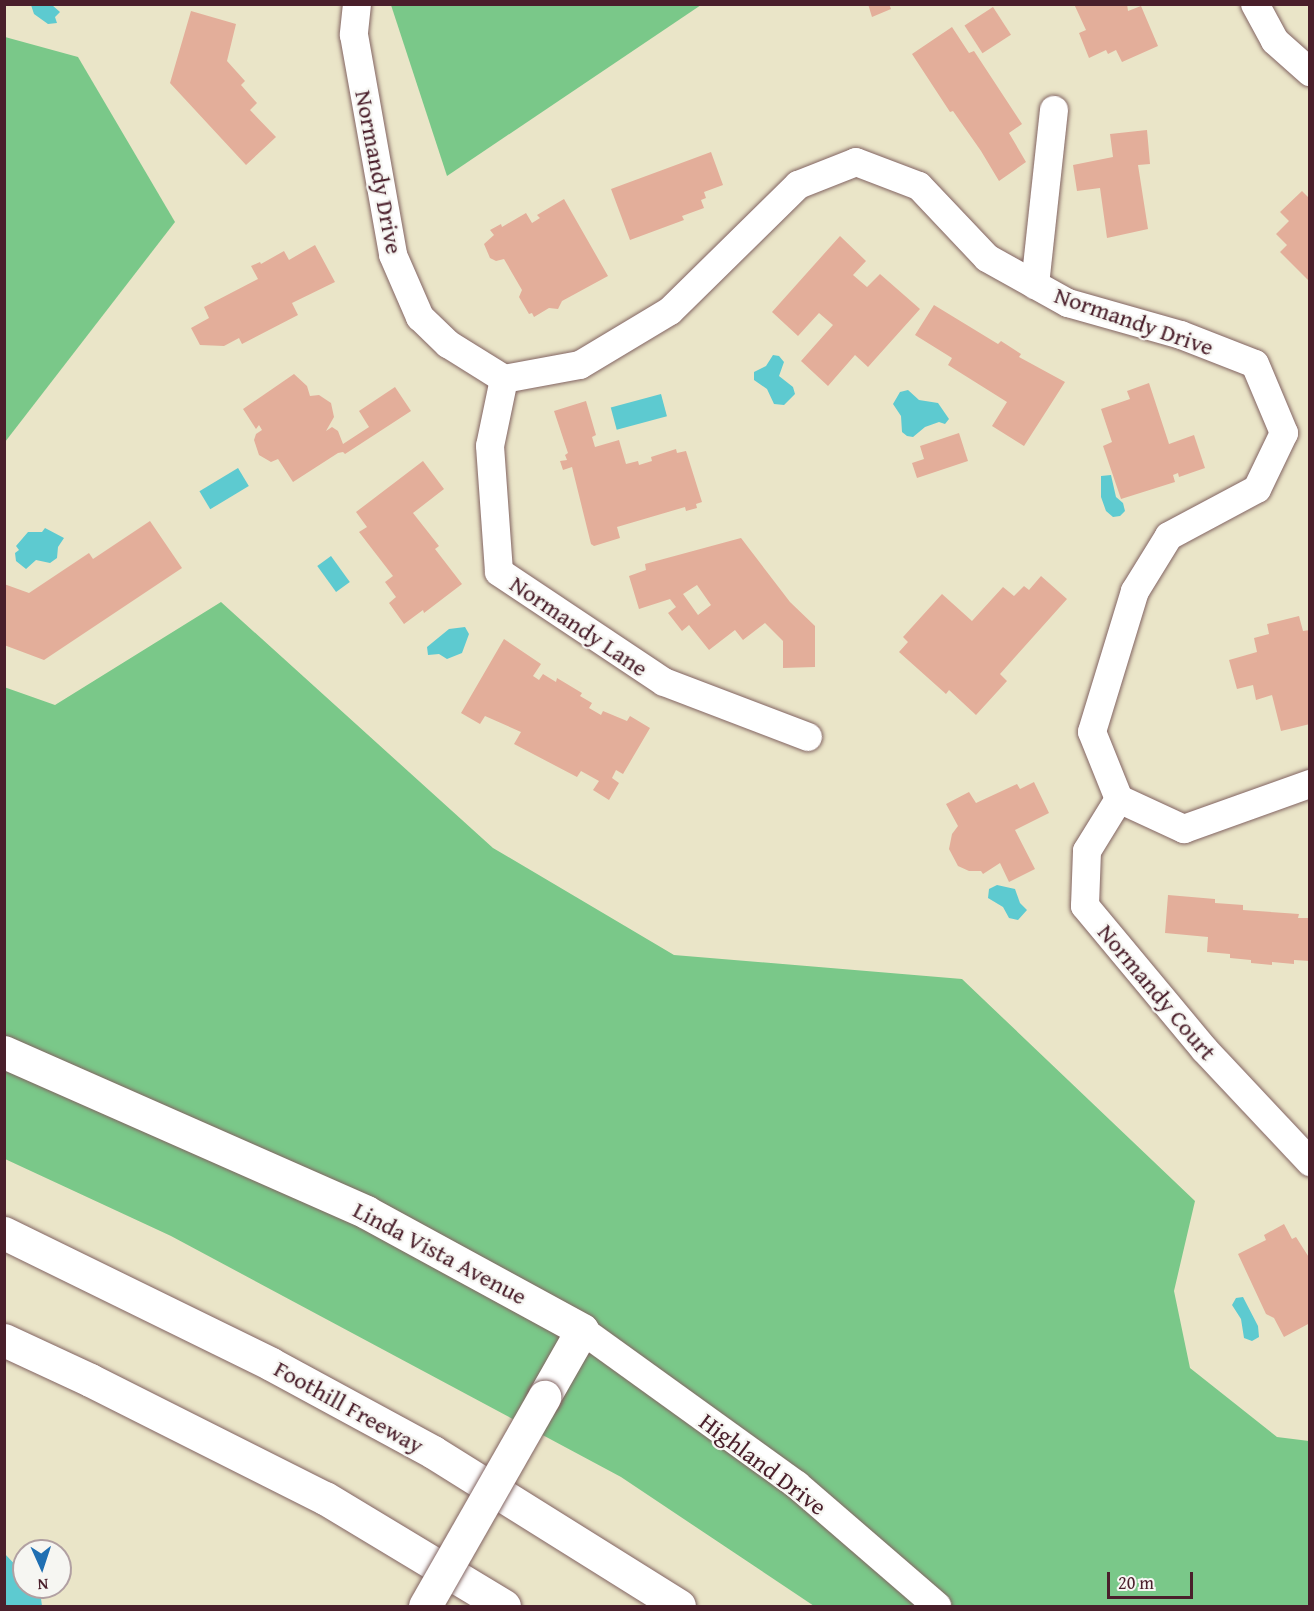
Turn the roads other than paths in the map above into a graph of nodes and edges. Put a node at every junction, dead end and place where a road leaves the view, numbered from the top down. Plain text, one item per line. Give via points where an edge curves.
1 (357, 4) edge
2 (1256, 4) edge
3 (1310, 72) edge
4 (1054, 110) dead end
5 (1035, 285) junction
6 (504, 379) junction
7 (808, 737) dead end
8 (1310, 784) edge
9 (1119, 799) junction
10 (4, 1052) edge
11 (1310, 1162) edge
12 (4, 1233) edge
13 (582, 1330) junction
14 (4, 1340) edge
15 (425, 1606) edge
16 (504, 1606) edge
17 (679, 1606) edge
18 (937, 1606) edge

1 - 6 street, Normandy Drive via 354,35 393,255 420,316 448,344
2 - 3 street via 1275,41
4 - 5 street
5 - 6 street, Normandy Drive via 987,258 919,186 856,162 798,185 670,311 580,365
5 - 9 street, Normandy Drive via 1068,303 1181,335 1255,364 1284,433 1257,489 1169,536 1135,591 1092,732
6 - 7 street, Normandy Lane via 490,446 498,572 664,682
8 - 9 street via 1184,829
9 - 11 street, Normandy Court via 1087,851 1085,906 1205,1050
10 - 13 main road, Linda Vista Avenue via 366,1212
12 - 17 main road, Foothill Freeway via 271,1364 434,1452
13 - 15 main road, bridge
13 - 18 street, Highland Drive via 797,1485
14 - 16 main road via 325,1498

